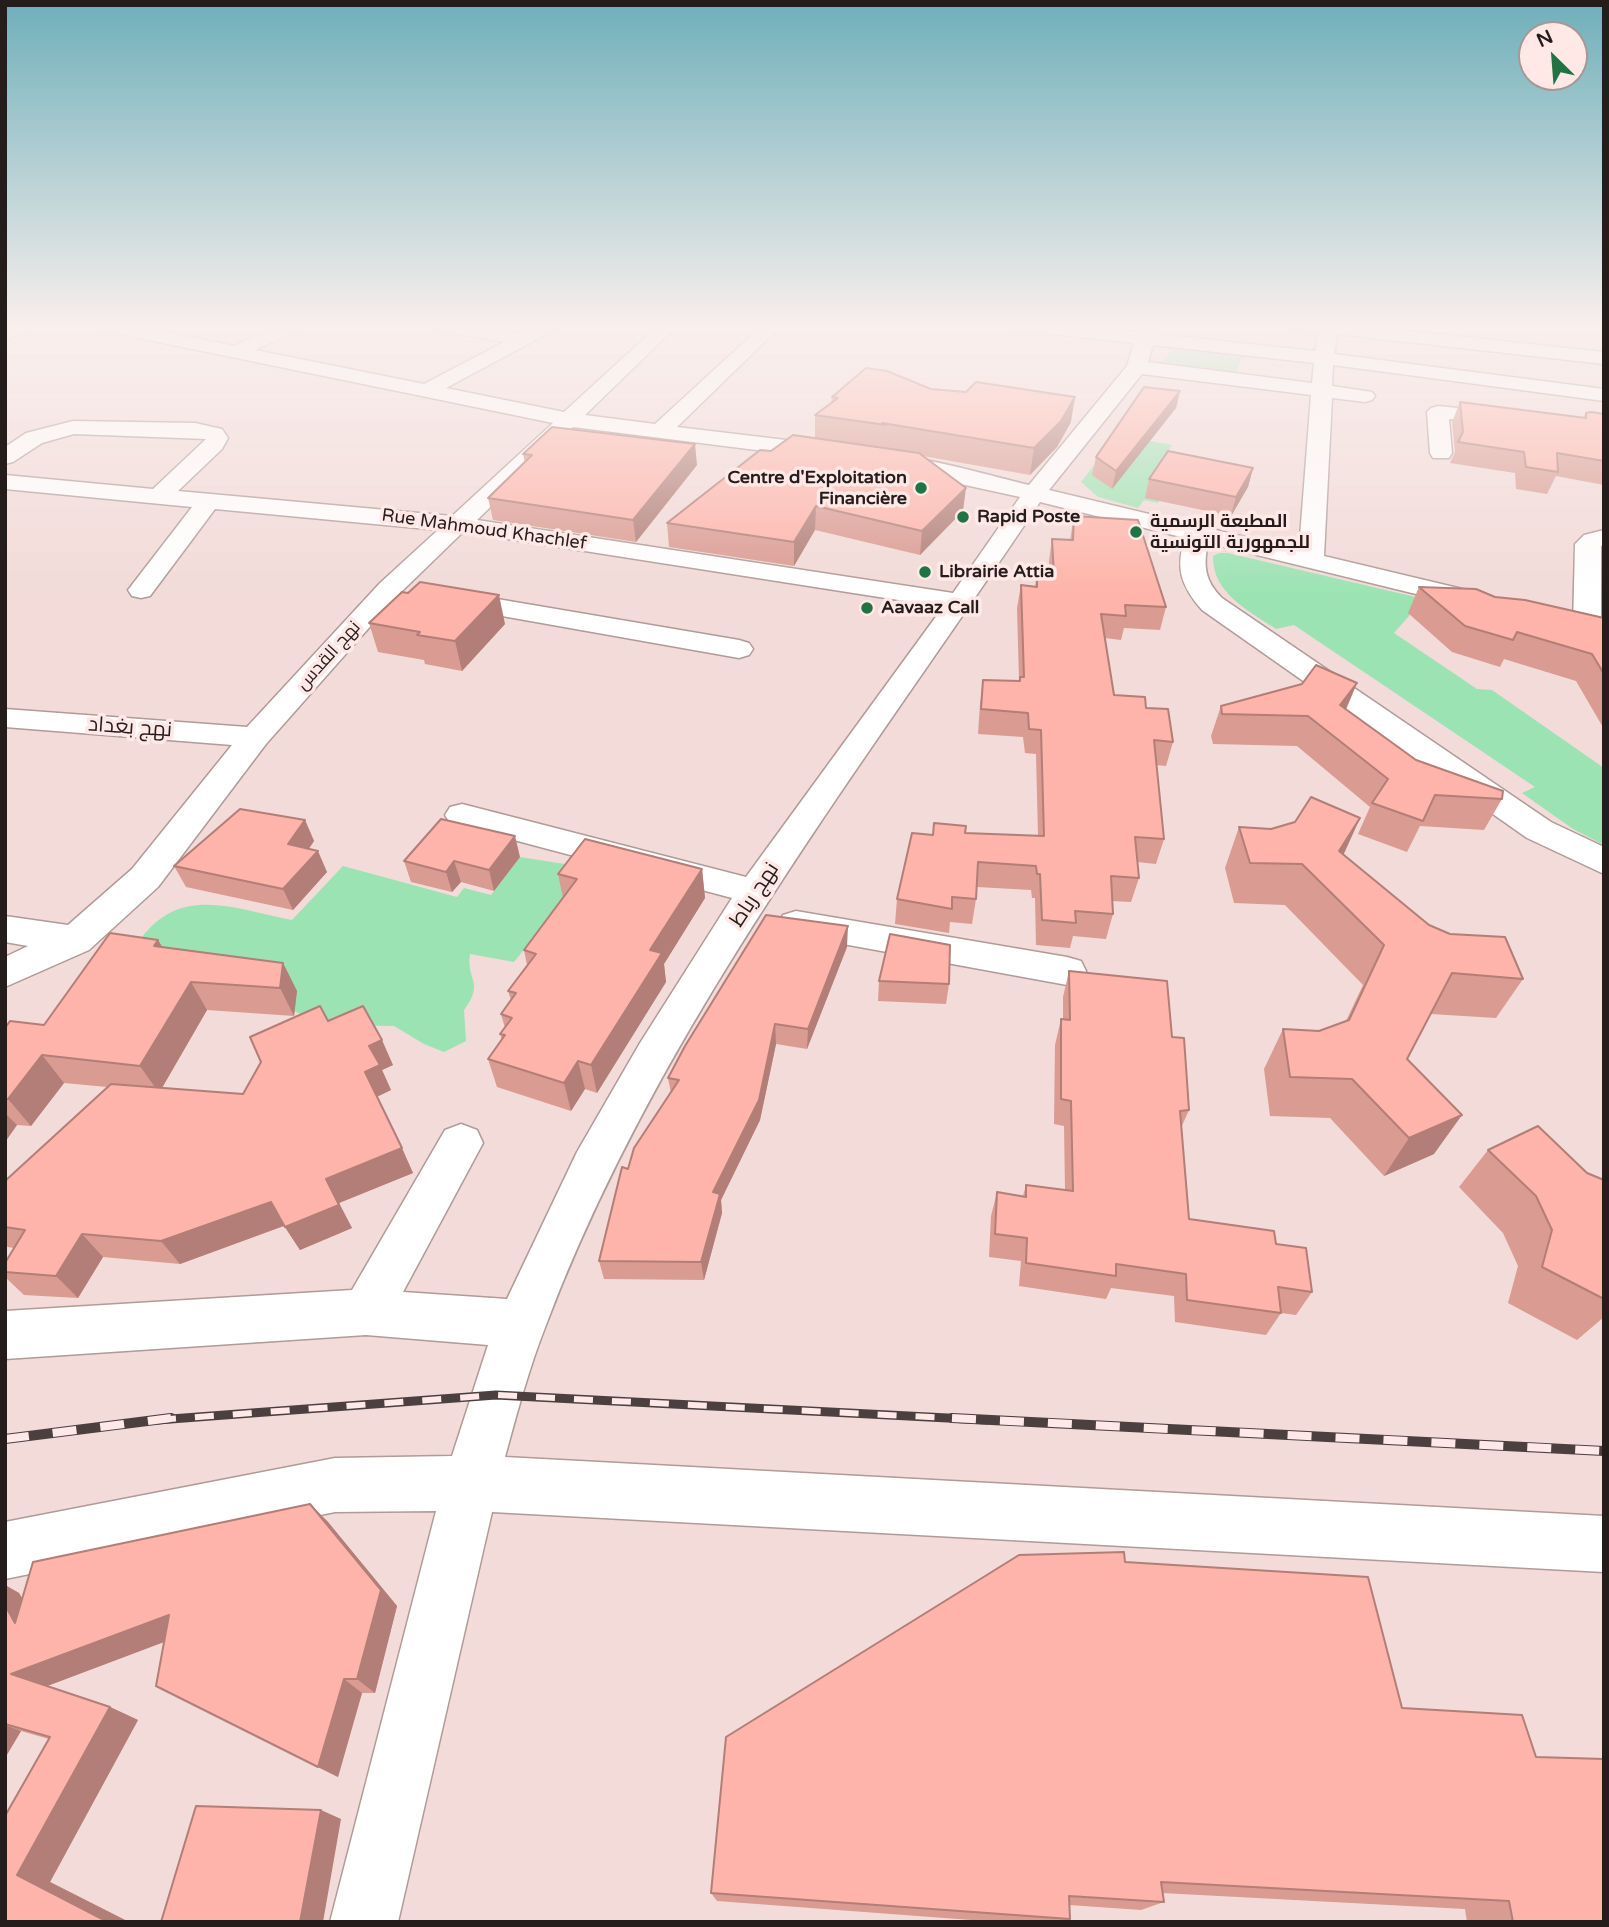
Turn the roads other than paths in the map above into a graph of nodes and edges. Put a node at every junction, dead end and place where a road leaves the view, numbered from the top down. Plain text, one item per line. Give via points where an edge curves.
1 (540, 414) edge
2 (576, 414) edge
3 (678, 414) edge
4 (1099, 414) edge
5 (1321, 414) edge
6 (1438, 414) edge
7 (1457, 414) edge
8 (570, 420) junction
9 (1527, 421) edge
10 (659, 432) junction
11 (1441, 453) dead end
12 (848, 455) edge
13 (5, 457) edge
14 (872, 459) edge
15 (5, 482) edge
16 (161, 494) junction
17 (1034, 494) junction
18 (210, 499) junction
19 (457, 524) junction
20 (1198, 535) junction
21 (1604, 537) edge
22 (1311, 561) junction
23 (141, 590) dead end
24 (412, 593) junction
25 (960, 602) junction
26 (1496, 605) edge
27 (1561, 621) edge
28 (1595, 629) edge
29 (739, 649) dead end
30 (5, 718) edge
31 (255, 737) junction
32 (462, 815) dead end
33 (1604, 862) edge
34 (748, 904) junction
35 (5, 929) edge
36 (76, 940) junction
37 (1067, 971) edge
38 (5, 972) edge
39 (461, 1143) dead end
40 (366, 1312) junction
41 (522, 1324) junction
42 (5, 1335) edge
43 (471, 1483) junction
44 (1604, 1544) edge
45 (5, 1551) edge
46 (364, 1922) edge

1 - 8 street
2 - 8 street, نهج القدس
3 - 10 street
4 - 17 street, نهج رباط
5 - 22 street
6 - 11 street
7 - 9 street
8 - 10 street
8 - 19 street, نهج القدس
10 - 12 street
13 - 16 street via 34,438 73,427 214,434 214,444
14 - 17 street
15 - 16 street, Rue Mahmoud Khachlef
16 - 18 street, Rue Mahmoud Khachlef
17 - 20 street
17 - 25 street, نهج رباط
18 - 19 street, Rue Mahmoud Khachlef
18 - 23 street
19 - 24 street, نهج القدس
19 - 25 street, Rue Mahmoud Khachlef
20 - 22 street
20 - 33 street via 1191,571 1194,583 1212,604 1539,830
21 - 28 street via 1588,544
22 - 26 street
24 - 29 street
24 - 31 street, نهج القدس
25 - 34 street, نهج رباط
27 - 28 street
30 - 31 street, نهج بغداد
31 - 36 street, نهج القدس via 145,878
32 - 34 street
34 - 37 street via 865,934
34 - 41 street, نهج رباط via 655,1054 593,1166
35 - 36 street
36 - 38 street, نهج القدس
39 - 40 street
40 - 41 street
40 - 42 street
41 - 43 street, نهج رباط
43 - 44 street
43 - 45 street via 335,1485
43 - 46 street, نهج رباط

